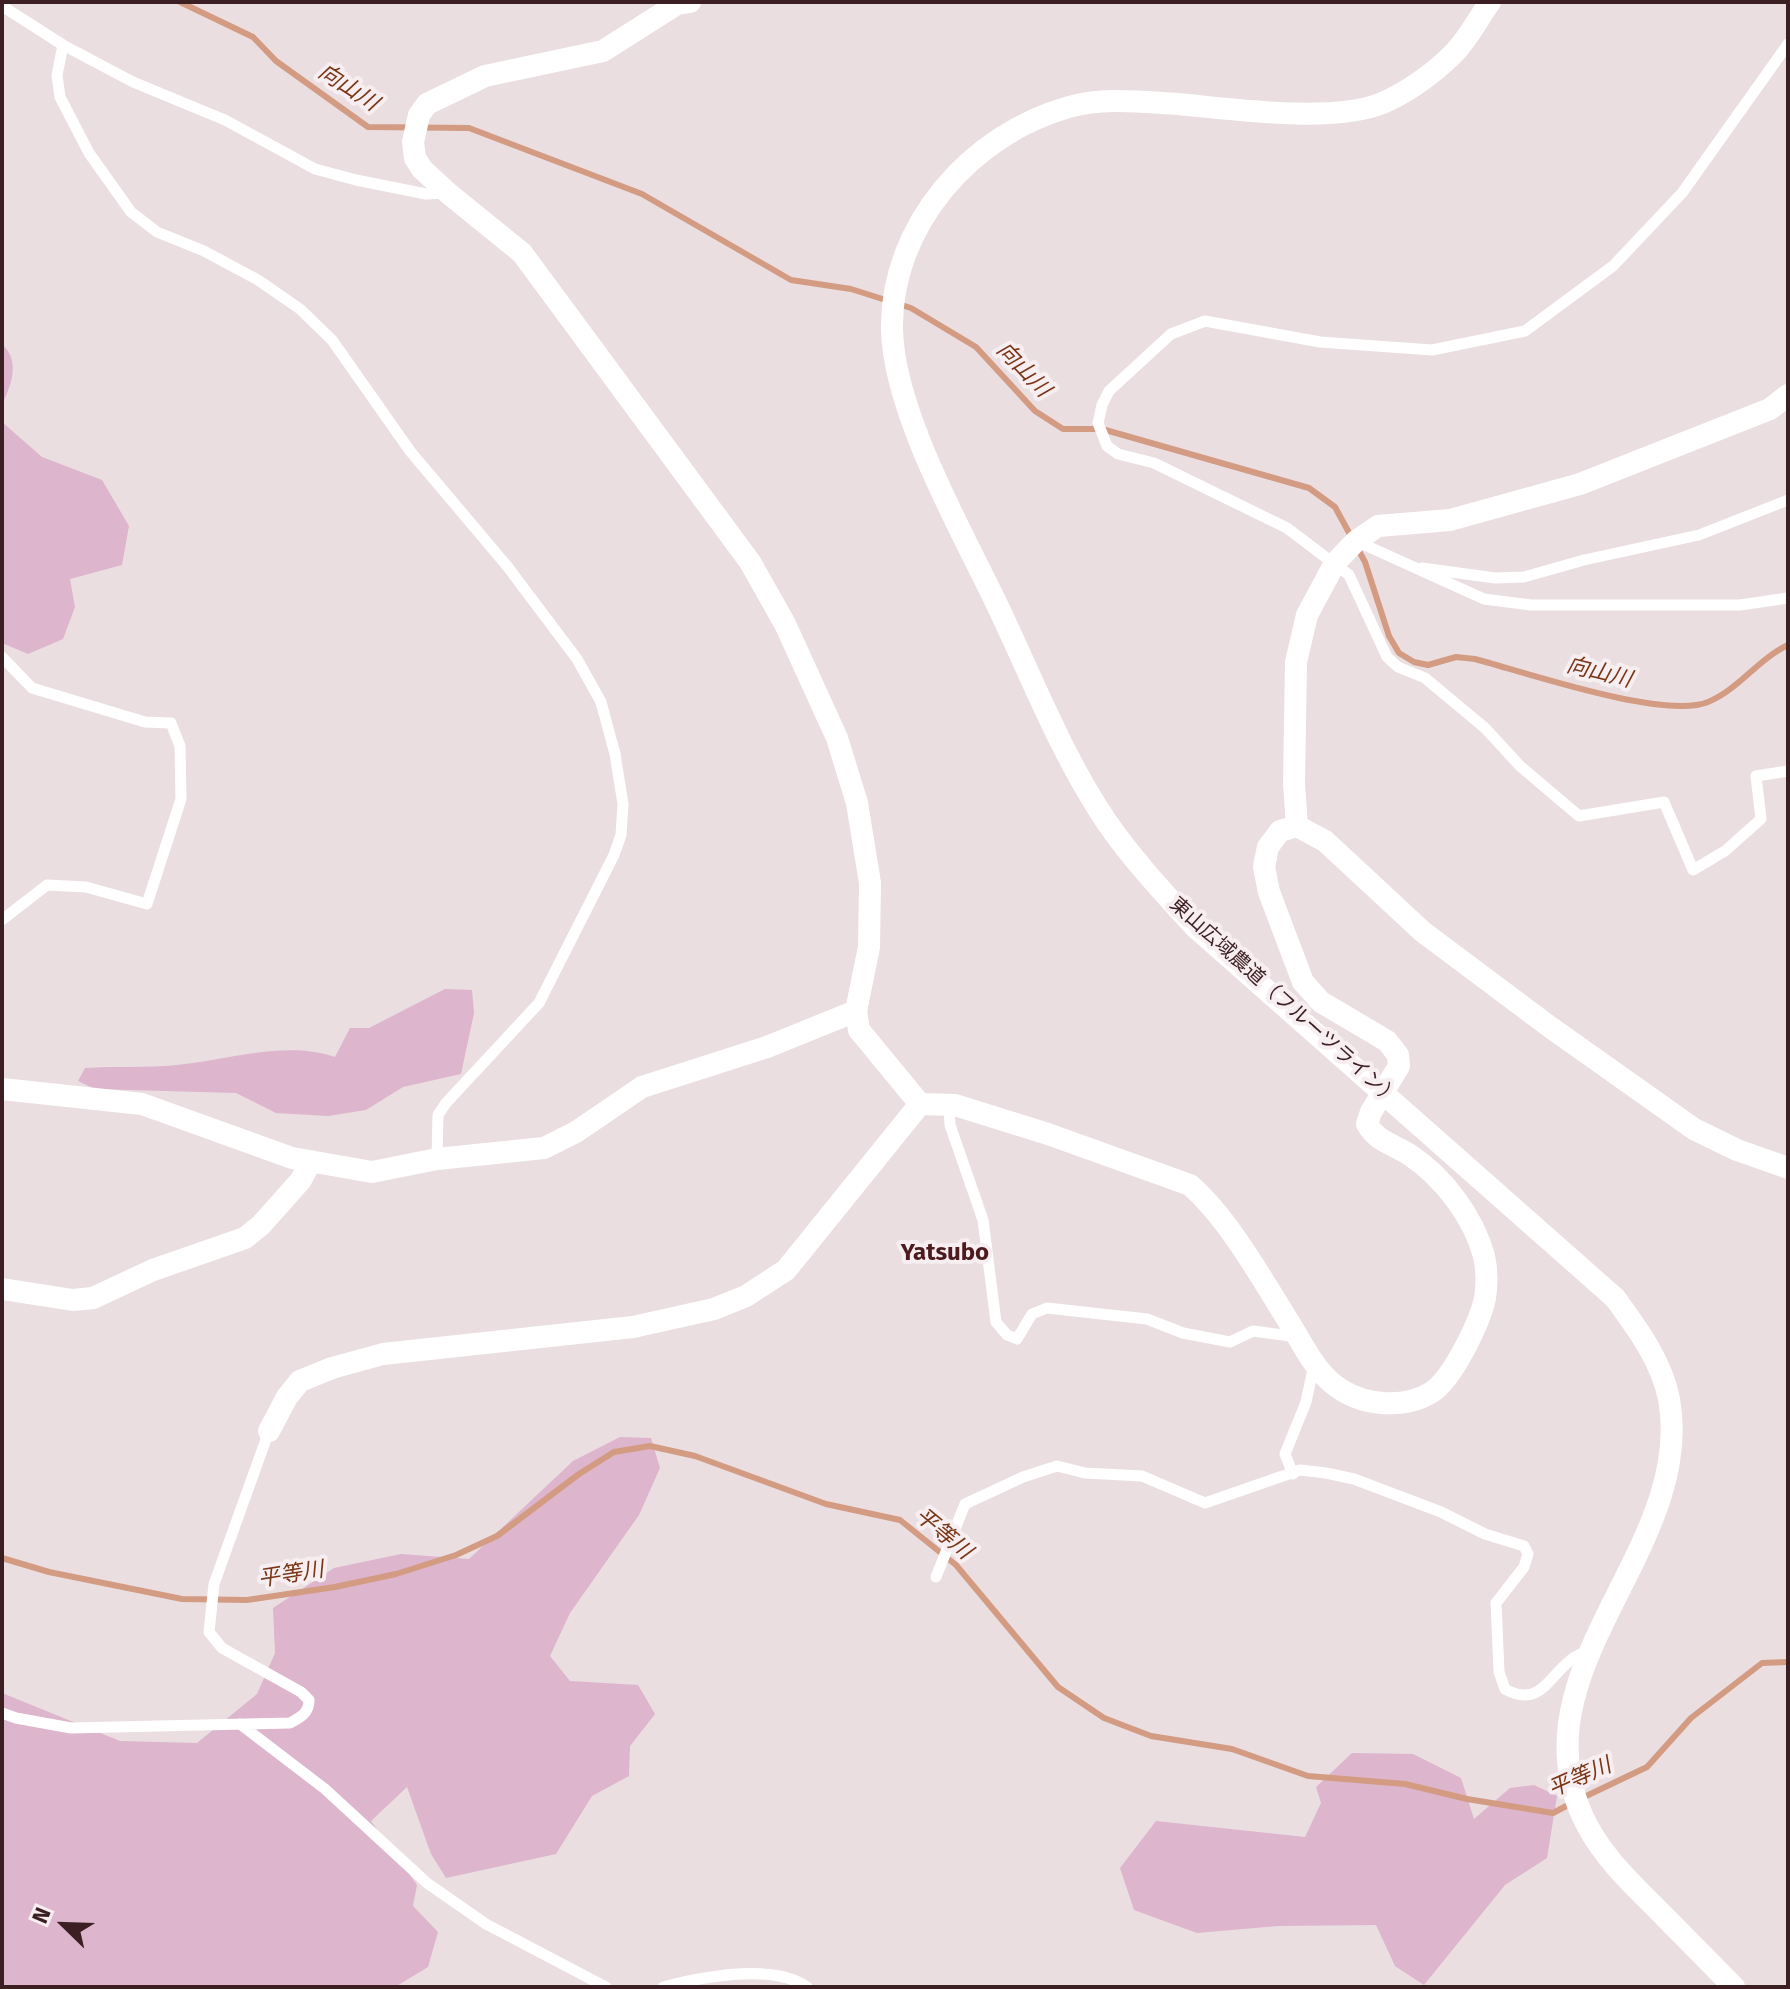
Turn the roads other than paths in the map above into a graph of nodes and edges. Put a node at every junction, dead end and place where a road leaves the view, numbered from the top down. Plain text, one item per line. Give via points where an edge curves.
1 (690, 2) edge
2 (1490, 2) edge
3 (2, 6) edge
4 (1788, 44) edge
5 (63, 45) junction
6 (448, 193) junction
7 (1788, 395) edge
8 (1788, 500) edge
9 (1356, 541) junction
10 (1335, 563) junction
11 (1410, 567) junction
12 (1788, 598) edge
13 (2, 657) edge
14 (1788, 771) edge
15 (1297, 826) junction
16 (2, 920) edge
17 (856, 1011) junction
18 (2, 1089) edge
19 (1384, 1092) junction
20 (920, 1104) junction
21 (949, 1105) junction
22 (437, 1159) junction
23 (311, 1161) junction
24 (1788, 1168) edge
25 (2, 1289) edge
26 (1298, 1337) junction
27 (1314, 1363) junction
28 (269, 1431) joint
29 (1293, 1474) junction
30 (937, 1572) dead end
31 (1590, 1651) junction
32 (2, 1713) edge
33 (240, 1724) junction
34 (606, 1987) edge
35 (663, 1987) edge
36 (807, 1987) edge
37 (1734, 1987) edge

1 - 6 street via 677,4 603,51 485,76 427,104 419,115 415,158
2 - 19 street, 東山広域農道（フルーツライン） via 1454,54 1380,104 1330,114 1119,99 1070,107 992,143 933,200 897,283 892,327 903,394 930,463 1063,746 1107,822 1195,927
3 - 5 lane
4 - 10 lane via 1682,193 1613,266 1525,331 1432,350 1320,342 1205,321 1171,334 1109,391 1098,423 1107,446 1154,463 1287,528
5 - 6 lane via 133,82 225,120 315,169 426,194
5 - 22 lane via 57,75 60,97 89,153 131,212 157,232 258,280 332,340 410,451 577,659 601,702 623,804 614,855 539,1003 438,1115
6 - 17 street via 522,253 750,562 785,624 837,738 857,803 870,883 869,947
7 - 9 street via 1757,414 1580,484 1450,520 1378,526
8 - 11 lane via 1699,535 1524,577
9 - 10 street
9 - 11 lane
10 - 14 lane via 1349,575 1387,657 1398,667 1425,678 1579,816 1664,802 1693,870 1761,819 1756,776
10 - 15 street via 1307,615 1296,662
11 - 12 lane via 1484,599 1531,605 1740,605
13 - 16 lane via 32,688 145,722 171,723 180,746 181,772 181,799 147,904 86,887 47,885
15 - 19 street via 1280,831 1268,847 1264,867 1269,892 1303,982 1321,1002 1387,1041 1398,1055 1399,1066
15 - 24 street via 1325,841 1423,932 1671,1113 1737,1150
17 - 20 street via 859,1030
17 - 22 street via 767,1047 642,1087 544,1148
18 - 23 street via 142,1104
19 - 27 street via 1367,1124 1375,1137 1431,1170 1449,1189 1484,1255 1485,1300 1450,1373 1433,1391 1410,1401 1362,1401 1337,1388
19 - 31 street, 東山広域農道（フルーツライン） via 1615,1298 1639,1331 1665,1386 1672,1431 1669,1469 1657,1510
20 - 21 street
20 - 28 street via 786,1270 746,1296 714,1309 633,1327 383,1354 332,1368 300,1381
21 - 26 street via 1190,1185 1208,1200
21 - 26 lane via 950,1125 983,1220 996,1322 1007,1335 1017,1339 1032,1314 1047,1308 1147,1319 1230,1342 1253,1331
22 - 23 street via 372,1172
23 - 25 street via 301,1180 245,1238 153,1270 93,1298
26 - 27 street
27 - 29 lane via 1306,1402 1285,1454
28 - 33 lane via 214,1586 209,1632 222,1648 301,1692 309,1708 290,1723
29 - 30 lane via 1205,1503 1142,1476 1057,1466 965,1504
29 - 31 lane via 1300,1470 1354,1479 1524,1546 1524,1567 1496,1603 1499,1672 1505,1689 1531,1695 1576,1654
31 - 37 street, 東山広域農道（フルーツライン） via 1567,1729 1569,1773 1581,1813 1613,1865
32 - 33 lane via 71,1728
33 - 34 lane via 325,1789 427,1883 486,1924
35 - 36 lane via 758,1973

